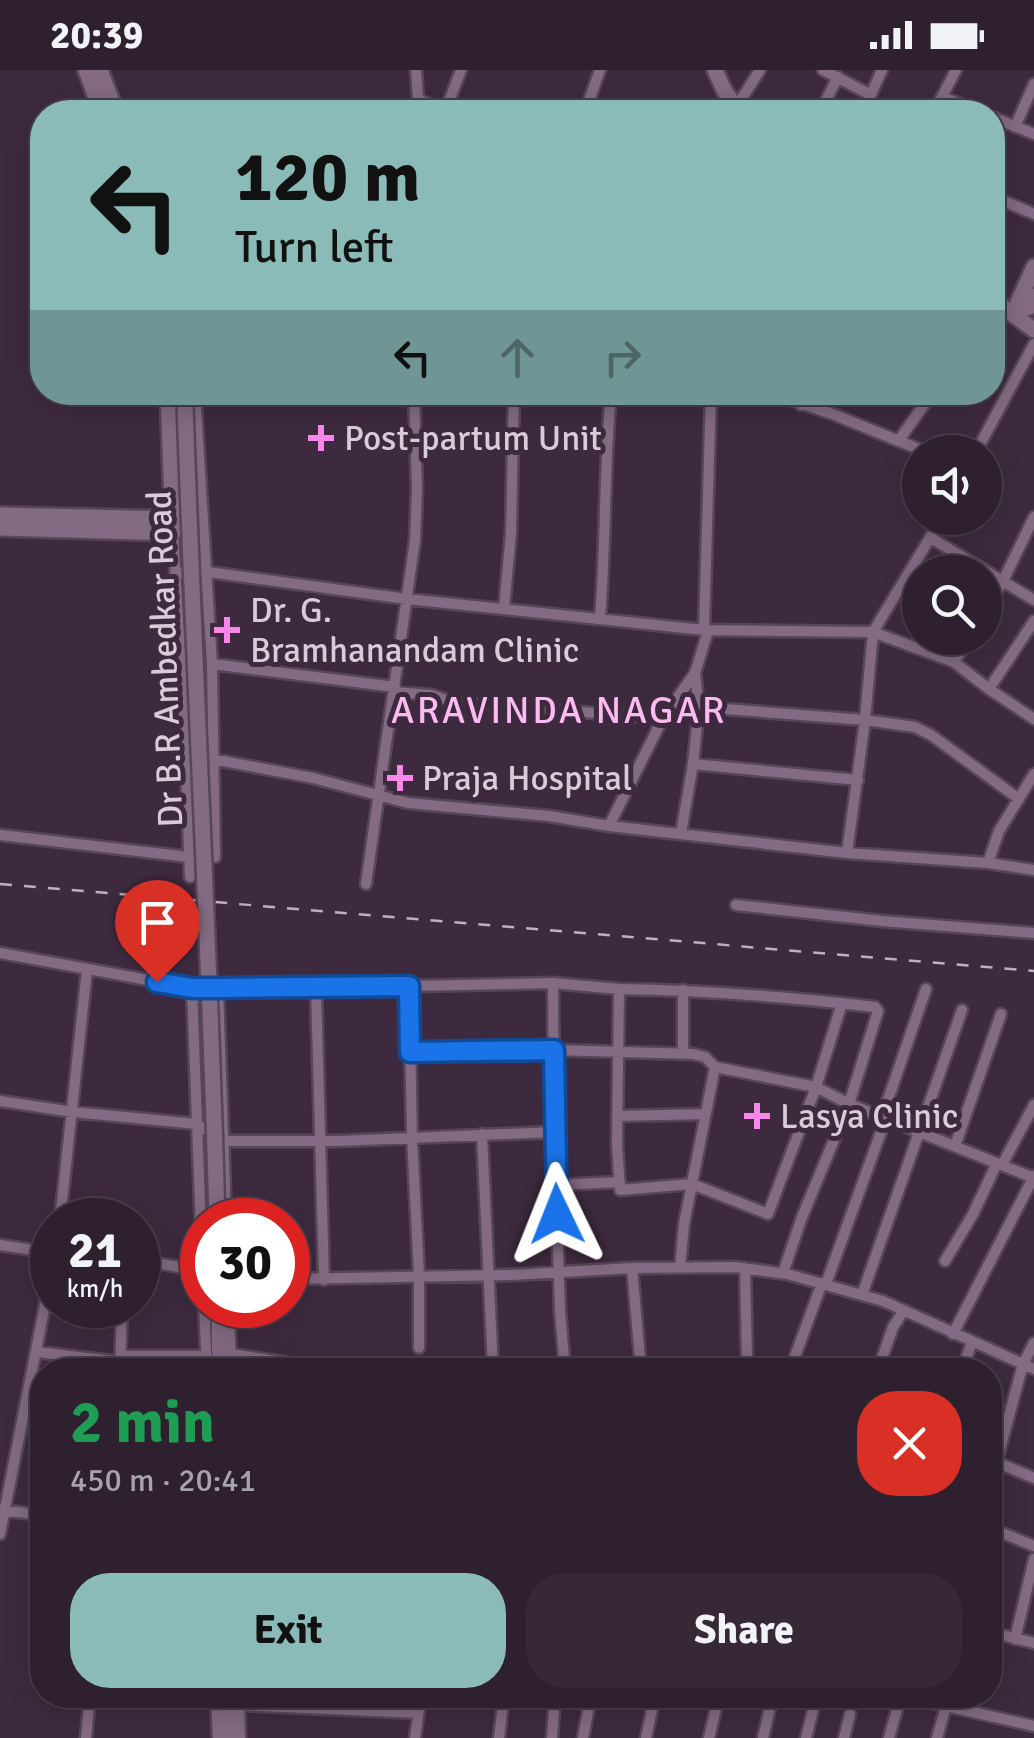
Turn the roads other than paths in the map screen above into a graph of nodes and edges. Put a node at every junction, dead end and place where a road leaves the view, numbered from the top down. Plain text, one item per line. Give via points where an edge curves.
1 (86, 70) edge
2 (100, 70) edge
3 (416, 70) edge
4 (461, 70) edge
5 (600, 70) edge
6 (715, 70) edge
7 (760, 70) edge
8 (824, 70) edge
9 (882, 70) edge
10 (956, 70) edge
11 (838, 77) junction
12 (1034, 84) edge
13 (871, 95) junction
14 (942, 97) junction
15 (97, 100) edge
16 (111, 100) edge
17 (418, 100) edge
18 (450, 100) edge
19 (589, 100) edge
20 (731, 100) edge
21 (743, 100) edge
22 (826, 100) edge
23 (869, 100) edge
24 (940, 100) edge
25 (950, 100) edge
26 (1005, 122) edge
27 (1016, 126) junction
28 (1034, 134) edge
29 (1005, 202) edge
30 (1034, 214) edge
31 (1034, 267) edge
32 (1034, 296) edge
33 (1005, 308) edge
34 (1018, 313) junction
35 (1034, 330) edge
36 (1034, 344) edge
37 (1005, 398) edge
38 (182, 405) edge
39 (183, 405) edge
40 (184, 405) edge
41 (414, 405) edge
42 (514, 405) edge
43 (610, 405) edge
44 (711, 405) edge
45 (804, 405) edge
46 (924, 405) edge
47 (1001, 405) edge
48 (985, 435) edge
49 (899, 440) junction
50 (902, 441) edge
51 (0, 515) edge
52 (1034, 517) edge
53 (172, 526) junction
54 (0, 528) edge
55 (933, 535) edge
56 (931, 538) junction
57 (208, 572) junction
58 (175, 573) junction
59 (1003, 581) junction
60 (407, 599) junction
61 (1034, 600) edge
62 (504, 609) junction
63 (600, 619) junction
64 (1034, 621) edge
65 (706, 630) junction
66 (873, 632) junction
67 (1020, 640) junction
68 (1034, 650) edge
69 (958, 655) edge
70 (954, 662) junction
71 (212, 664) junction
72 (694, 673) junction
73 (988, 689) junction
74 (394, 690) junction
75 (699, 707) junction
76 (663, 718) junction
77 (1034, 719) edge
78 (865, 720) junction
79 (212, 759) junction
80 (693, 764) junction
81 (1034, 774) edge
82 (858, 780) junction
83 (379, 796) junction
84 (1018, 799) junction
85 (609, 826) junction
86 (681, 833) junction
87 (0, 836) edge
88 (848, 854) junction
89 (189, 857) junction
90 (988, 863) junction
91 (1034, 870) edge
92 (190, 877) dead end
93 (366, 884) dead end
94 (736, 906) dead end
95 (1034, 933) edge
96 (0, 953) edge
97 (87, 970) junction
98 (553, 983) junction
99 (409, 986) junction
100 (192, 988) junction
101 (218, 988) junction
102 (316, 988) junction
103 (618, 989) junction
104 (926, 989) dead end
105 (684, 990) junction
106 (842, 1003) junction
107 (962, 1010) dead end
108 (1001, 1014) dead end
109 (554, 1050) junction
110 (617, 1051) junction
111 (410, 1052) junction
112 (683, 1053) junction
113 (714, 1067) junction
114 (816, 1088) junction
115 (0, 1100) edge
116 (849, 1104) junction
117 (1034, 1105) edge
118 (73, 1112) junction
119 (706, 1114) junction
120 (617, 1116) junction
121 (884, 1118) junction
122 (197, 1124) junction
123 (918, 1131) junction
124 (554, 1132) junction
125 (482, 1134) junction
126 (412, 1137) junction
127 (321, 1140) junction
128 (224, 1141) junction
129 (955, 1146) junction
130 (999, 1164) junction
131 (1034, 1177) edge
132 (620, 1182) junction
133 (692, 1184) junction
134 (556, 1185) junction
135 (63, 1198) edge
136 (200, 1198) edge
137 (217, 1198) edge
138 (225, 1198) edge
139 (0, 1245) edge
140 (30, 1250) edge
141 (945, 1261) dead end
142 (632, 1268) junction
143 (680, 1268) junction
144 (745, 1268) junction
145 (559, 1272) junction
146 (783, 1273) junction
147 (487, 1275) junction
148 (419, 1276) junction
149 (310, 1279) edge
150 (324, 1280) junction
151 (824, 1283) junction
152 (862, 1295) junction
153 (903, 1312) junction
154 (41, 1328) edge
155 (122, 1328) edge
156 (205, 1328) edge
157 (219, 1328) edge
158 (230, 1328) edge
159 (953, 1334) junction
160 (972, 1342) junction
161 (1034, 1343) edge
162 (418, 1348) dead end
163 (37, 1352) junction
164 (231, 1354) junction
165 (206, 1356) joint
166 (36, 1358) edge
167 (87, 1358) edge
168 (121, 1358) edge
169 (178, 1358) edge
170 (220, 1358) edge
171 (231, 1358) edge
172 (257, 1358) edge
173 (492, 1358) edge
174 (564, 1358) edge
175 (640, 1358) edge
176 (746, 1358) edge
177 (795, 1358) edge
178 (882, 1358) edge
179 (966, 1358) edge
180 (1029, 1366) edge
181 (30, 1384) edge
182 (1002, 1445) edge
183 (1002, 1465) edge
184 (1034, 1478) edge
185 (2, 1510) edge
186 (30, 1514) edge
187 (1002, 1533) edge
188 (0, 1534) edge
189 (1034, 1546) edge
190 (1034, 1559) edge
191 (1002, 1635) edge
192 (1015, 1639) junction
193 (1034, 1644) edge
194 (89, 1708) edge
195 (217, 1708) edge
196 (234, 1708) edge
197 (237, 1708) edge
198 (357, 1708) edge
199 (419, 1708) edge
200 (502, 1708) edge
201 (554, 1708) edge
202 (589, 1708) edge
203 (652, 1708) edge
204 (716, 1708) edge
205 (770, 1708) edge
206 (814, 1708) edge
207 (896, 1708) edge
208 (945, 1708) edge
209 (974, 1708) edge
210 (418, 1713) junction
211 (850, 1714) dead end
212 (1034, 1726) edge
213 (230, 1733) edge
214 (86, 1738) edge
215 (218, 1738) edge
216 (240, 1738) edge
217 (415, 1738) edge
218 (499, 1738) edge
219 (552, 1738) edge
220 (583, 1738) edge
221 (646, 1738) edge
222 (709, 1738) edge
223 (763, 1738) edge
224 (806, 1738) edge
225 (844, 1738) edge
226 (889, 1738) edge
227 (937, 1738) edge

1 - 15 street
2 - 16 street
3 - 17 street
4 - 18 street
5 - 19 street
6 - 20 street
7 - 21 street
8 - 11 street
9 - 13 street
10 - 14 street
11 - 13 street
11 - 22 street
12 - 27 street
13 - 23 street
14 - 24 street
14 - 25 street
26 - 27 street
27 - 28 street
29 - 30 street
31 - 34 street
32 - 34 street
33 - 34 street
34 - 35 street
36 - 37 street
38 - 53 street
39 - 137 street, Dr B.R Ambedkar Road, bridge
40 - 57 street
41 - 60 street via 417,489
42 - 62 street
43 - 63 street
44 - 65 street
45 - 49 street
46 - 49 street
47 - 48 street
49 - 50 street
51 - 53 street
52 - 59 street
53 - 54 street
53 - 58 street
55 - 56 street
56 - 59 street
56 - 66 street
57 - 58 street
57 - 60 street
57 - 71 street
58 - 89 street
59 - 61 street
60 - 62 street
60 - 74 street
62 - 63 street
63 - 65 street
64 - 67 street
65 - 66 street
65 - 72 street
66 - 70 street
66 - 78 street
67 - 68 street
67 - 73 street
69 - 70 street
70 - 73 street
71 - 74 street
71 - 79 street
72 - 75 street
72 - 76 street
73 - 77 street
74 - 76 street via 456,703
74 - 83 street
75 - 78 street
75 - 80 street
76 - 85 street
78 - 82 street
78 - 84 street via 925,732
79 - 83 street
79 - 89 street via 216,857
80 - 82 street
80 - 86 street
81 - 84 street
82 - 88 street
83 - 85 street
83 - 93 street
84 - 90 street
85 - 86 street
86 - 88 street
87 - 89 street
88 - 90 street
89 - 92 street
90 - 91 street
94 - 95 street
96 - 97 street
97 - 100 street
97 - 118 street
98 - 99 street
98 - 103 street
98 - 109 street
99 - 102 street
99 - 111 street
100 - 101 street
100 - 122 street
101 - 102 street
101 - 128 street
102 - 127 street
103 - 105 street
103 - 110 street
104 - 121 street
105 - 106 street
105 - 112 street
106 - 114 street
106 - 116 street via 878,1011
107 - 123 street
108 - 129 street
109 - 110 street
109 - 111 street
109 - 124 street
110 - 112 street
110 - 120 street
111 - 126 street
112 - 113 street via 706,1057
113 - 114 street
113 - 119 street
114 - 116 street
114 - 133 street via 768,1214
115 - 118 street
116 - 121 street
116 - 146 street
117 - 130 street
118 - 122 street
118 - 135 street
119 - 120 street
119 - 133 street
120 - 132 street
121 - 123 street
121 - 151 street
122 - 128 street
122 - 136 street
123 - 129 street
123 - 152 street
124 - 125 street
124 - 134 street
125 - 126 street
125 - 147 street
126 - 127 street
126 - 148 street
127 - 128 street
127 - 150 street
128 - 138 street
129 - 130 street
130 - 131 street
130 - 141 street
131 - 159 street
132 - 133 street via 620,1190
132 - 134 street
133 - 143 street
134 - 145 street
139 - 140 street
142 - 143 street
142 - 145 street
142 - 175 street
143 - 144 street
144 - 146 street
144 - 176 street
145 - 147 street
145 - 174 street
146 - 151 street
147 - 148 street
147 - 173 street
148 - 150 street
148 - 162 street
149 - 150 street
151 - 152 street
151 - 177 street
152 - 153 street
153 - 159 street
153 - 178 street
154 - 163 street
155 - 168 street
156 - 165 street
157 - 170 street
158 - 164 street
159 - 160 street
160 - 179 street
160 - 180 street
161 - 180 street
163 - 166 street
163 - 167 street
164 - 171 street
164 - 172 street
165 - 169 street
180 - 182 street
181 - 185 street
183 - 184 street
185 - 186 street
185 - 188 street
187 - 189 street
190 - 192 street
191 - 192 street
192 - 193 street
194 - 214 street
195 - 215 street
196 - 213 street
197 - 216 street
198 - 210 street
199 - 210 street
200 - 218 street
201 - 219 street
202 - 220 street
203 - 221 street
204 - 222 street
205 - 223 street
206 - 224 street
207 - 226 street
208 - 227 street
209 - 212 street
210 - 217 street
211 - 225 street

